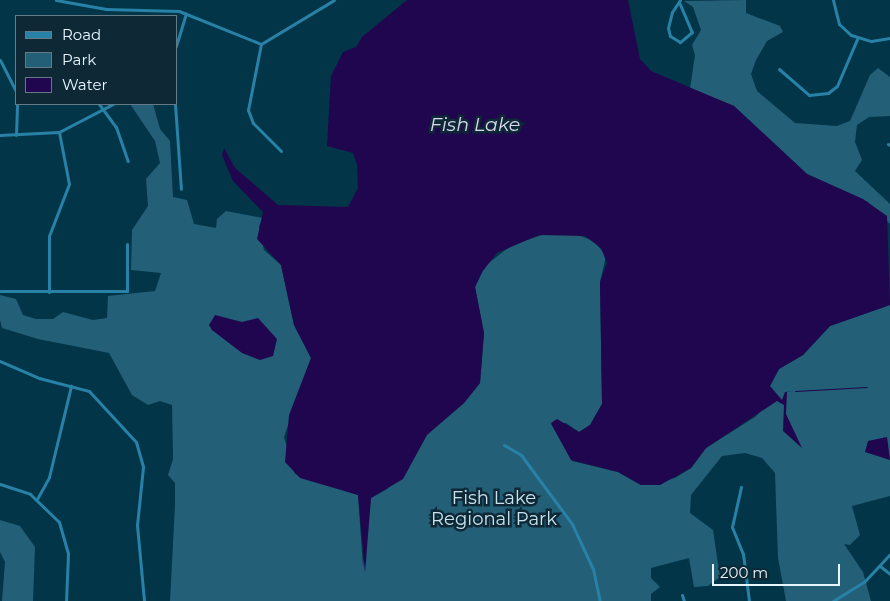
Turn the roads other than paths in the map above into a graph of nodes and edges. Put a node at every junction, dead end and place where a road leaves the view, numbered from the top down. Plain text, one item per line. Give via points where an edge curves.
1 (56, 0) edge
2 (334, 0) edge
3 (833, 0) edge
4 (679, 1) edge
5 (186, 14) junction
6 (857, 38) junction
7 (890, 38) edge
8 (178, 40) edge
9 (261, 44) junction
10 (0, 60) edge
11 (779, 69) dead end
12 (15, 89) edge
13 (17, 105) edge
14 (100, 105) edge
15 (112, 105) edge
16 (174, 105) edge
17 (104, 111) junction
18 (59, 132) junction
19 (0, 135) edge
20 (16, 135) junction
21 (281, 151) dead end
22 (128, 161) dead end
23 (181, 189) dead end
24 (127, 244) dead end
25 (0, 291) edge
26 (49, 292) junction
27 (0, 361) edge
28 (71, 386) junction
29 (504, 445) dead end
30 (0, 484) edge
31 (741, 486) dead end
32 (37, 499) junction
33 (890, 554) edge
34 (880, 566) junction
35 (890, 574) edge
36 (682, 595) dead end
37 (66, 601) edge
38 (144, 601) edge
39 (600, 601) edge
40 (684, 601) edge
41 (750, 601) edge
42 (833, 601) edge

1 - 5 street via 106,9 168,9
2 - 9 street
3 - 6 street via 840,24
4 - 4 street via 668,28 670,36 680,42 692,32
5 - 8 street
5 - 9 street
6 - 7 street
6 - 11 street via 837,86 828,93 810,95
9 - 21 street via 248,110 253,123
10 - 12 street
13 - 20 street
14 - 17 street
15 - 17 street
16 - 23 street
17 - 18 street
17 - 22 street via 116,127
18 - 20 street
18 - 26 street via 69,184 49,236
19 - 20 street
24 - 26 street via 127,291
25 - 26 street
27 - 28 street
28 - 32 street via 49,477
28 - 38 street via 97,397 141,454 137,526
29 - 39 street via 521,455 572,524 593,569
30 - 32 street
31 - 41 street via 732,527 743,554
32 - 37 street via 52,512 65,536
33 - 34 street
34 - 35 street
34 - 42 street
36 - 40 street

